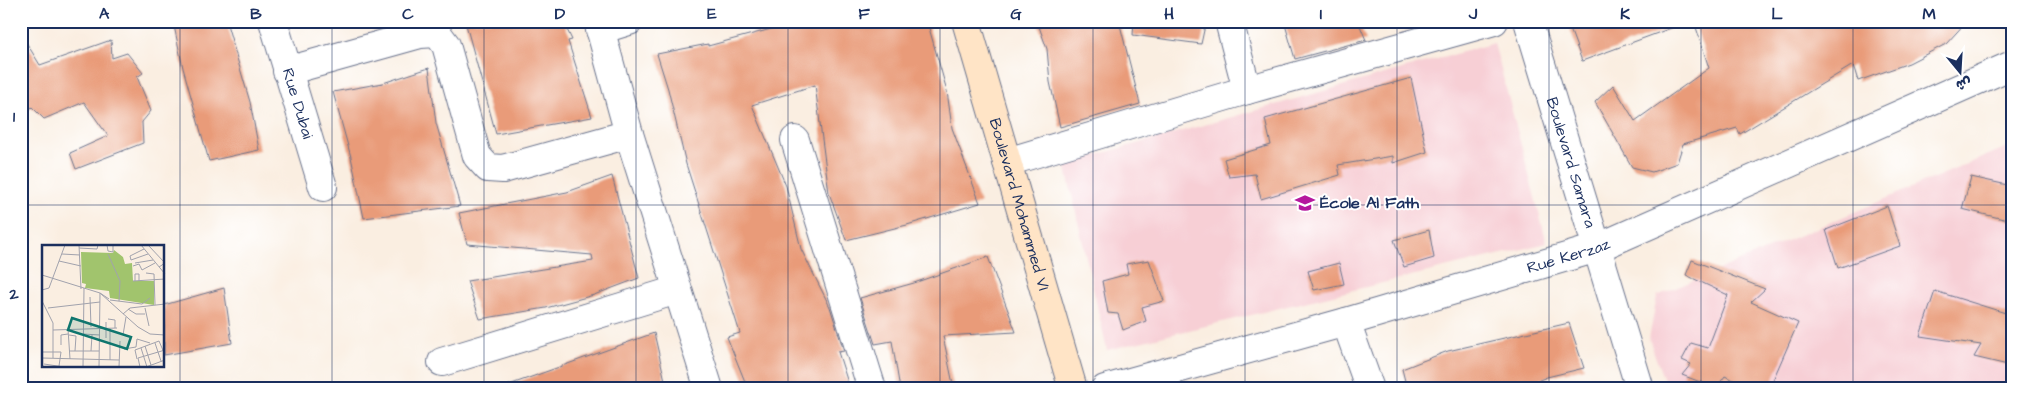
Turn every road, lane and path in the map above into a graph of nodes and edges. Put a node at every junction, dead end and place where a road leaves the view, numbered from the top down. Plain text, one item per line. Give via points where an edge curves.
1 (273, 21) edge
2 (629, 21) edge
3 (966, 21) edge
4 (1229, 21) edge
5 (1494, 21) edge
6 (1528, 21) edge
7 (599, 25) edge
8 (2012, 65) edge
9 (287, 71) junction
10 (1247, 90) junction
11 (629, 134) junction
12 (795, 140) dead end
13 (1007, 162) junction
14 (323, 187) dead end
15 (1597, 248) junction
16 (677, 290) junction
17 (1346, 322) junction
18 (442, 362) dead end
19 (709, 389) edge
20 (872, 389) edge
21 (1073, 389) edge
22 (1106, 389) edge
23 (1370, 389) edge
24 (1640, 389) edge

1 - 9 street, Rue Dubai
2 - 7 street
3 - 13 street, Boulevard Mohammed VI
4 - 10 street
5 - 10 street
6 - 15 street, Boulevard Samara
7 - 11 street
8 - 15 street, Rue Kerzaz
9 - 11 street via 437,32 446,45 477,156 488,168 503,169
9 - 14 street, Rue Dubai
10 - 13 street
11 - 16 street
12 - 20 street
13 - 21 street, Boulevard Mohammed VI
15 - 17 street, Rue Kerzaz
15 - 24 street, Boulevard Samara
16 - 18 street
16 - 19 street
17 - 22 street, Rue Kerzaz
17 - 23 street

